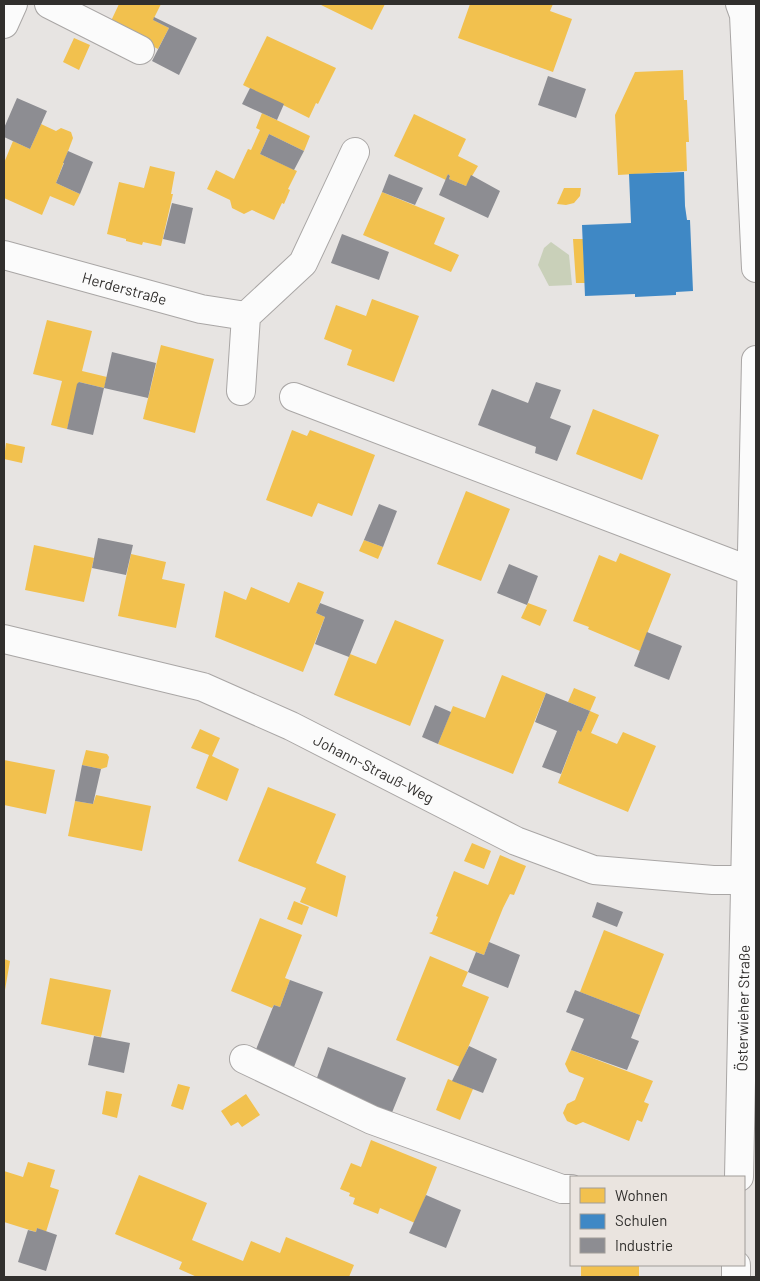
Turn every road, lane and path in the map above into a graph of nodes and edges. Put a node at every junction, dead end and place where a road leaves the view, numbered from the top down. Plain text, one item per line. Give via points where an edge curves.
1 (12, 4) edge
2 (49, 4) edge
3 (744, 8) edge
4 (4, 24) edge
5 (140, 50) dead end
6 (355, 152) dead end
7 (755, 219) edge
8 (4, 255) edge
9 (756, 268) edge
10 (246, 316) junction
11 (756, 360) edge
12 (241, 391) dead end
13 (294, 397) dead end
14 (751, 571) junction
15 (4, 639) edge
16 (744, 880) junction
17 (244, 1059) dead end
18 (739, 1176) edge
19 (570, 1189) edge

1 - 4 street
2 - 5 street
3 - 7 street
6 - 10 street via 303,263
7 - 9 street
8 - 10 street, Herderstraße via 201,309
10 - 12 street
11 - 14 street, Österwieher Straße
13 - 14 street
14 - 16 street, Österwieher Straße
15 - 16 street, Johann-Strauß-Weg via 203,688 291,726 516,841 594,870
16 - 18 street, Österwieher Straße
17 - 19 street via 372,1120 562,1189

